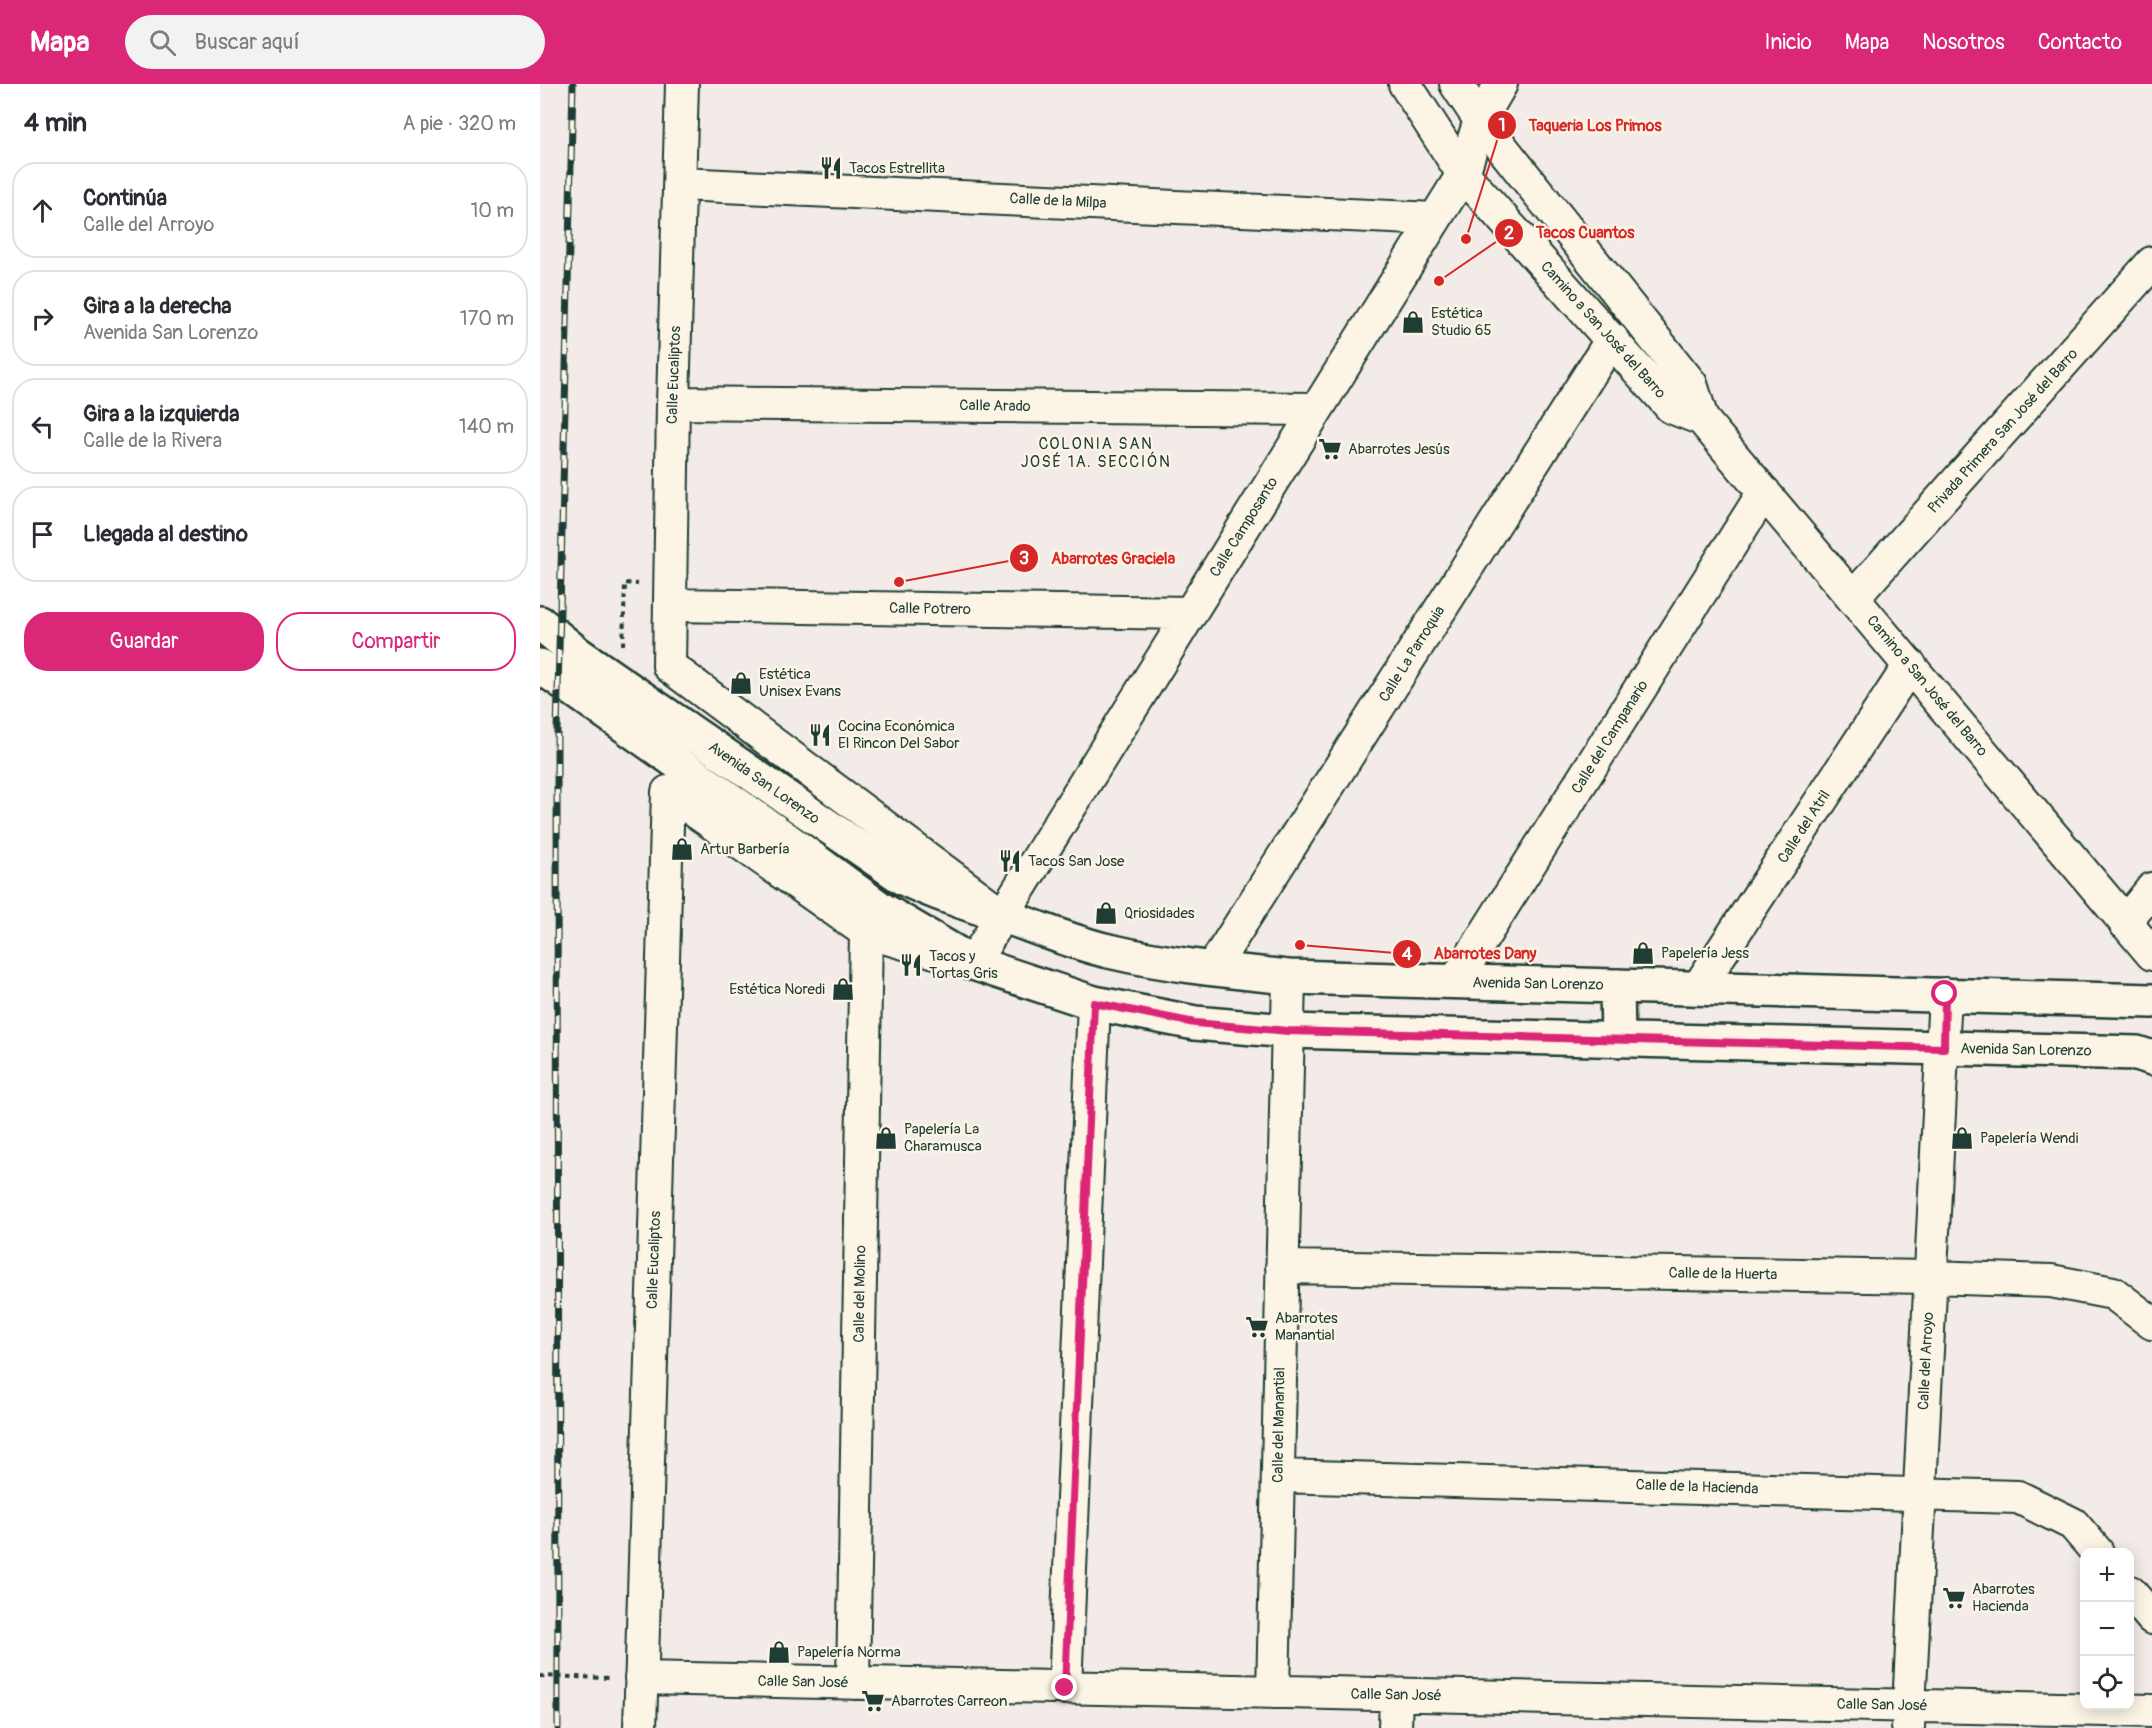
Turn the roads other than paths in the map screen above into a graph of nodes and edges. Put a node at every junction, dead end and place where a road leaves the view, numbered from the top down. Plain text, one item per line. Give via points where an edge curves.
1 (682, 84) edge
2 (1406, 84) edge
3 (1456, 84) edge
4 (1501, 84) edge
5 (1480, 120) junction
6 (1463, 174) junction
7 (680, 184) junction
8 (1435, 219) junction
9 (2152, 263) edge
10 (1612, 339) junction
11 (673, 403) junction
12 (1317, 409) junction
13 (1702, 418) junction
14 (1764, 492) junction
15 (1853, 598) junction
16 (670, 605) junction
17 (1191, 613) junction
18 (540, 623) edge
19 (1910, 665) junction
20 (540, 666) edge
21 (669, 666) joint
22 (668, 792) joint
23 (2152, 889) edge
24 (1003, 915) junction
25 (874, 920) junction
26 (2125, 923) junction
27 (2152, 954) edge
28 (973, 963) junction
29 (1212, 969) junction
30 (1289, 977) junction
31 (1455, 982) junction
32 (1617, 986) junction
33 (1698, 988) junction
34 (1945, 994) junction
35 (2152, 1001) edge
36 (1094, 1003) junction
37 (1288, 1031) junction
38 (1618, 1040) junction
39 (1944, 1048) junction
40 (2152, 1058) edge
41 (1282, 1267) junction
42 (1931, 1277) junction
43 (2152, 1323) edge
44 (1278, 1476) junction
45 (1920, 1494) junction
46 (2094, 1548) edge
47 (2134, 1597) edge
48 (2152, 1618) edge
49 (641, 1678) junction
50 (853, 1683) junction
51 (1065, 1688) junction
52 (1273, 1692) junction
53 (1396, 1695) junction
54 (2152, 1711) edge
55 (1908, 1717) edge
56 (640, 1728) edge
57 (1395, 1728) edge

1 - 7 street, Calle Eucaliptos
2 - 6 street, Camino a San José del Barro
3 - 5 street, Camino a San José del Barro
4 - 5 street, Calle Camposanto
5 - 6 street, Calle Camposanto
5 - 13 street, Camino a San José del Barro via 1691,384
6 - 8 street, Calle Camposanto
6 - 10 street, Camino a San José del Barro
7 - 8 street, Calle de la Milpa
7 - 11 street, Calle Eucaliptos
8 - 12 street, Calle Camposanto
9 - 15 street, Privada Primera San José del Barro
10 - 13 street, Camino a San José del Barro via 1671,407
10 - 29 street, Calle La Parroquia
11 - 12 street, Calle Arado
11 - 16 street, Calle Eucaliptos
12 - 17 street, Calle Camposanto
13 - 14 street, Camino a San José del Barro
14 - 15 street, Camino a San José del Barro
14 - 31 street, Calle del Campanario
15 - 19 street, Camino a San José del Barro
16 - 17 street, Calle Potrero
16 - 21 street, Calle Eucaliptos
17 - 24 street, Calle Camposanto
18 - 24 street, Avenida San Lorenzo via 578,654 903,878 943,896
19 - 26 street, Camino a San José del Barro
19 - 33 street, Calle del Atril
20 - 25 street, Avenida San Lorenzo via 786,839
21 - 24 street, Avenida San Lorenzo
22 - 25 street, Avenida San Lorenzo
22 - 49 street, Calle Eucaliptos
23 - 26 street
24 - 28 street, Calle Camposanto
24 - 29 street, Avenida San Lorenzo via 1054,936 1109,951
25 - 28 street, Avenida San Lorenzo
25 - 50 street, Calle del Molino
26 - 27 street, Camino a San José del Barro
28 - 36 street, Avenida San Lorenzo
29 - 30 street, Avenida San Lorenzo
30 - 31 street, Avenida San Lorenzo
30 - 37 street, Calle del Manantial
31 - 32 street, Avenida San Lorenzo
32 - 33 street, Avenida San Lorenzo
32 - 38 street
33 - 34 street, Avenida San Lorenzo
34 - 35 street, Avenida San Lorenzo
34 - 39 street, Calle del Arroyo
36 - 37 street, Avenida San Lorenzo via 1195,1023
36 - 51 street
37 - 38 street, Avenida San Lorenzo
37 - 41 street, Calle del Manantial
38 - 39 street, Avenida San Lorenzo
39 - 40 street, Avenida San Lorenzo via 2137,1053
39 - 42 street, Calle del Arroyo
41 - 42 street, Calle de la Huerta
41 - 44 street, Calle del Manantial
42 - 43 street, Calle de la Huerta via 2050,1281 2113,1293
42 - 45 street, Calle del Arroyo
44 - 45 street, Calle de la Hacienda
44 - 52 street, Calle del Manantial
45 - 46 street, Calle de la Hacienda via 2018,1497 2073,1524
45 - 55 street, Calle del Arroyo
47 - 48 street
49 - 50 street, Calle San José
49 - 56 street, Calle Eucaliptos
50 - 51 street, Calle San José
51 - 52 street, Calle San José
52 - 53 street, Calle San José
53 - 55 street, Calle San José
53 - 57 street
54 - 55 street, Calle San José

